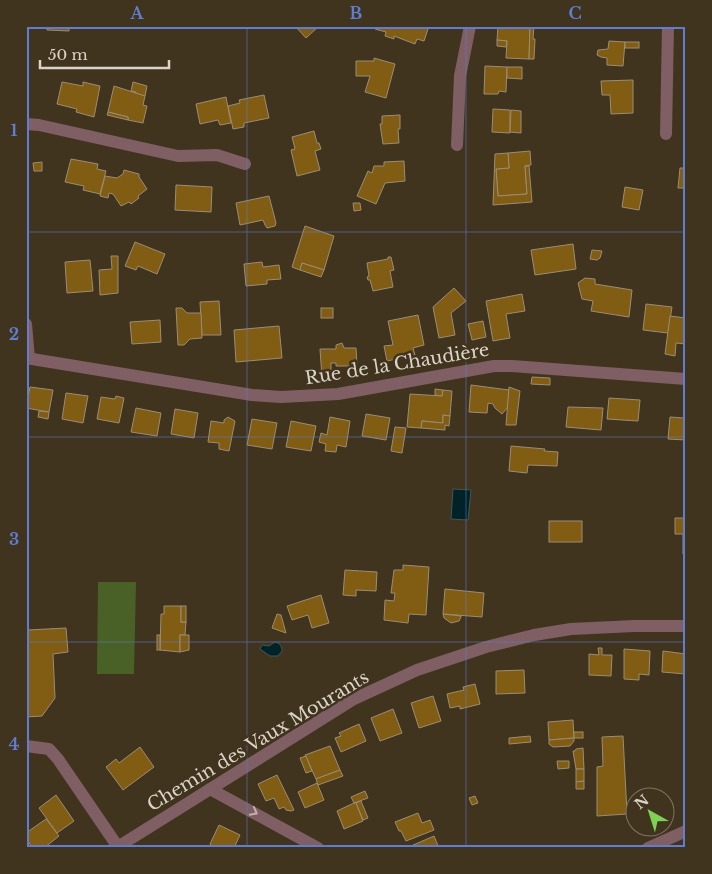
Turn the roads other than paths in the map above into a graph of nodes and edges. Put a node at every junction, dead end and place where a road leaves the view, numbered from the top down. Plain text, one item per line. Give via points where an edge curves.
1 (470, 26) edge
2 (668, 26) edge
3 (33, 124) edge
4 (666, 134) dead end
5 (457, 145) dead end
6 (245, 164) dead end
7 (26, 324) edge
8 (28, 358) edge
9 (686, 379) edge
10 (686, 626) edge
11 (26, 746) edge
12 (210, 789) junction
13 (686, 831) edge
14 (117, 847) edge
15 (318, 848) edge
16 (648, 848) edge

1 - 5 street via 460,76
2 - 4 street
3 - 6 street via 178,156 217,156
7 - 8 street
8 - 9 street, Rue de la Chaudière via 252,396 280,397 338,394 494,366
10 - 12 street, Chemin des Vaux Mourants via 571,629 534,635 445,659 354,699
11 - 14 street via 49,749 54,754
12 - 14 street, Chemin des Vaux Mourants
12 -> 15 street
13 - 16 street

